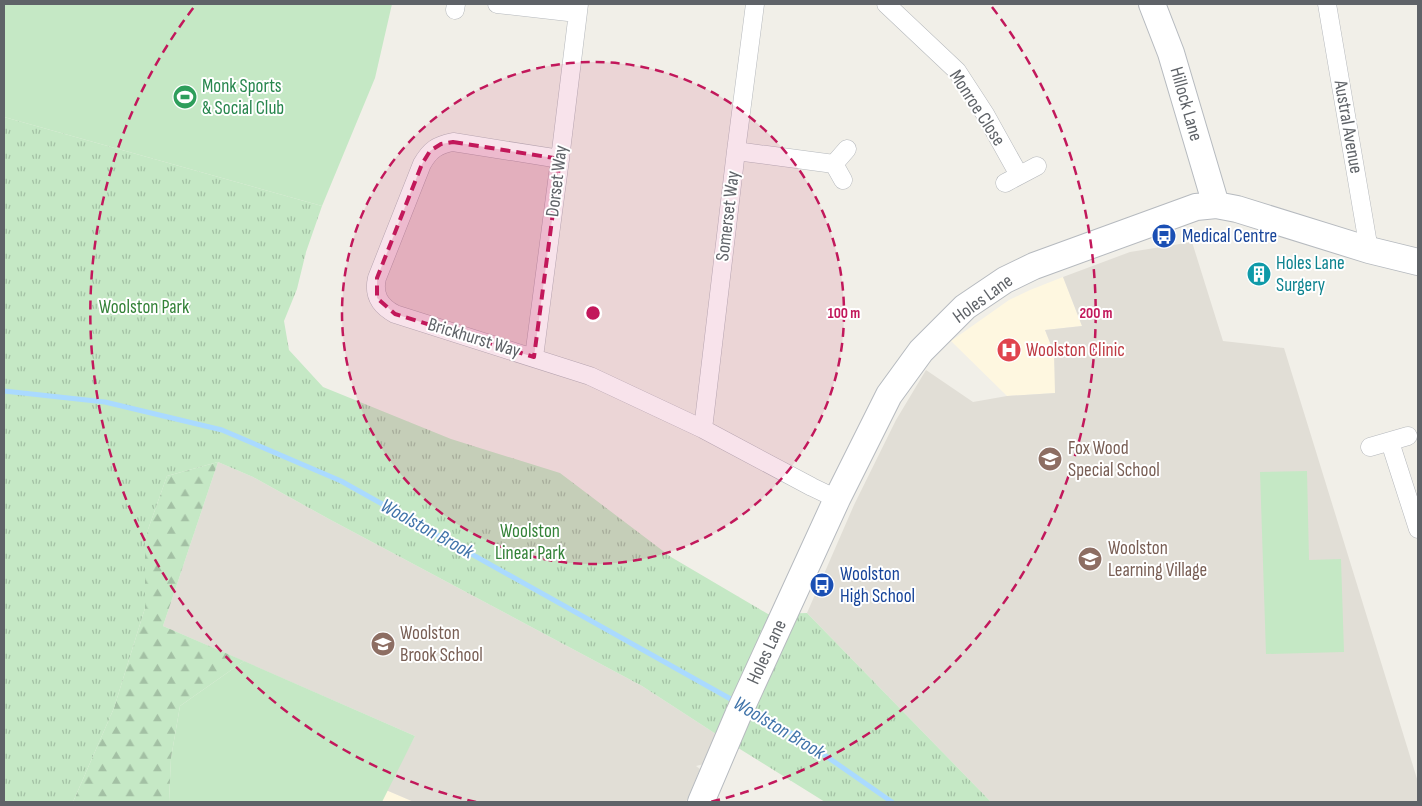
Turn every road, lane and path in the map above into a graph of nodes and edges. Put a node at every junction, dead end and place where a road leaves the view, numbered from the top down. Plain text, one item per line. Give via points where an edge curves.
1 (497, 4) edge
2 (755, 4) edge
3 (886, 4) edge
4 (1152, 4) edge
5 (1327, 4) edge
6 (578, 8) edge
7 (847, 149) dead end
8 (736, 151) junction
9 (560, 159) junction
10 (834, 164) junction
11 (1037, 166) dead end
12 (843, 180) dead end
13 (1216, 205) junction
14 (1369, 250) junction
15 (1418, 262) edge
16 (534, 357) junction
17 (704, 429) junction
18 (1408, 436) dead end
19 (1390, 442) junction
20 (1370, 447) dead end
21 (837, 499) junction
22 (1418, 530) edge
23 (701, 802) edge

1 - 6 street
2 - 8 street, Somerset Way
3 - 11 street, Monroe Close via 956,71 980,106 1012,179
4 - 13 street, Hillock Lane via 1171,52
5 - 14 street, Austral Avenue
6 - 9 street, Dorset Way
7 - 10 street
8 - 10 street
8 - 17 street, Somerset Way
9 - 16 street, Dorset Way
9 - 16 street, Brickhurst Way via 453,142 441,144 430,151 422,164 376,284 377,298 395,314
10 - 12 street
13 - 14 street, Holes Lane via 1250,212
13 - 21 street, Holes Lane via 1196,207 1029,269 1005,280 965,307 921,351 889,395
14 - 15 street, Holes Lane
16 - 17 street, Brickhurst Way via 613,385
17 - 21 street, Brickhurst Way
18 - 19 street
19 - 20 street
19 - 22 street
21 - 23 street, Holes Lane

